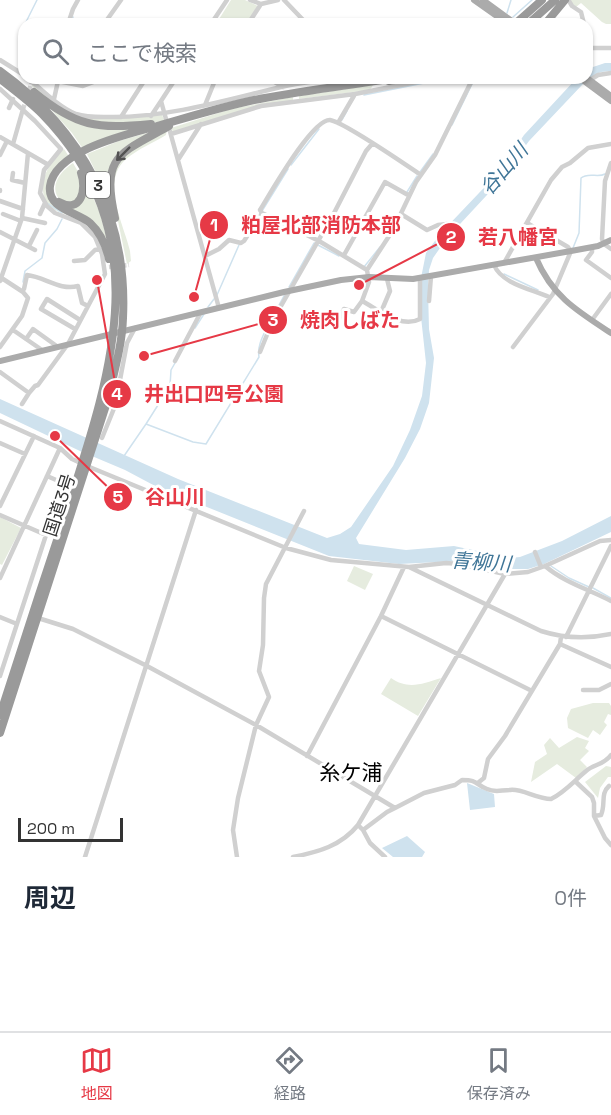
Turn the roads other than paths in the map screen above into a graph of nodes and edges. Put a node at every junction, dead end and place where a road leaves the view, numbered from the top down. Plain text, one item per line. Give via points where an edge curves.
1 (78, 0) edge
2 (120, 0) edge
3 (227, 0) edge
4 (250, 0) edge
5 (278, 0) edge
6 (284, 0) edge
7 (474, 0) edge
8 (483, 0) edge
9 (542, 0) edge
10 (556, 0) edge
11 (567, 1) edge
12 (261, 4) junction
13 (70, 18) edge
14 (108, 18) edge
15 (215, 18) edge
16 (252, 18) edge
17 (301, 18) edge
18 (497, 18) edge
19 (507, 18) edge
20 (522, 18) edge
21 (536, 18) edge
22 (551, 18) edge
23 (582, 18) edge
24 (593, 48) edge
25 (611, 48) edge
26 (0, 60) edge
27 (18, 71) edge
28 (611, 73) edge
29 (1, 74) edge
30 (593, 77) edge
31 (18, 80) edge
32 (593, 83) edge
33 (24, 84) edge
34 (35, 84) edge
35 (57, 84) edge
36 (142, 84) edge
37 (172, 84) edge
38 (214, 84) edge
39 (278, 84) edge
40 (309, 84) edge
41 (355, 84) edge
42 (366, 84) edge
43 (400, 84) edge
44 (470, 84) edge
45 (592, 84) edge
46 (283, 87) junction
47 (0, 89) edge
48 (355, 94) junction
49 (611, 96) edge
50 (13, 99) junction
51 (54, 99) junction
52 (161, 101) junction
53 (611, 101) edge
54 (205, 105) junction
55 (9, 108) dead end
56 (23, 109) junction
57 (151, 116) junction
58 (121, 117) junction
59 (169, 121) junction
60 (338, 123) junction
61 (201, 124) junction
62 (57, 131) junction
63 (171, 134) junction
64 (0, 137) edge
65 (7, 141) junction
66 (13, 144) junction
67 (372, 144) junction
68 (611, 144) edge
69 (28, 153) junction
70 (0, 155) edge
71 (178, 160) junction
72 (70, 161) junction
73 (611, 163) edge
74 (47, 164) junction
75 (13, 173) dead end
76 (421, 175) junction
77 (25, 183) junction
78 (408, 195) junction
79 (0, 201) edge
80 (45, 203) junction
81 (23, 209) junction
82 (262, 213) junction
83 (3, 214) dead end
84 (40, 214) dead end
85 (401, 214) junction
86 (22, 220) junction
87 (45, 223) dead end
88 (527, 223) junction
89 (447, 224) dead end
90 (37, 230) dead end
91 (0, 232) edge
92 (16, 238) junction
93 (611, 240) edge
94 (319, 241) junction
95 (604, 244) junction
96 (29, 246) junction
97 (592, 247) junction
98 (100, 249) junction
99 (611, 249) edge
100 (35, 250) dead end
101 (118, 250) junction
102 (571, 251) junction
103 (344, 255) junction
104 (205, 256) junction
105 (536, 258) junction
106 (74, 261) dead end
107 (504, 263) junction
108 (494, 265) junction
109 (368, 274) junction
110 (431, 276) junction
111 (420, 278) junction
112 (1, 279) edge
113 (387, 279) junction
114 (611, 279) edge
115 (116, 284) junction
116 (24, 289) dead end
117 (554, 290) junction
118 (289, 292) junction
119 (611, 294) edge
120 (549, 297) junction
121 (362, 301) junction
122 (429, 301) dead end
123 (88, 306) junction
124 (219, 308) junction
125 (201, 312) junction
126 (381, 312) junction
127 (339, 319) dead end
128 (80, 320) junction
129 (592, 320) junction
130 (135, 328) junction
131 (75, 329) junction
132 (13, 330) junction
133 (118, 331) junction
134 (611, 333) edge
135 (26, 339) junction
136 (68, 344) junction
137 (0, 347) edge
138 (58, 347) junction
139 (513, 347) dead end
140 (42, 350) junction
141 (260, 352) dead end
142 (0, 360) edge
143 (175, 361) dead end
144 (0, 372) edge
145 (5, 376) junction
146 (0, 383) edge
147 (29, 393) junction
148 (22, 404) dead end
149 (0, 421) edge
150 (34, 436) junction
151 (96, 436) junction
152 (0, 443) edge
153 (60, 448) junction
154 (25, 454) junction
155 (85, 462) junction
156 (47, 476) junction
157 (0, 506) edge
158 (196, 510) junction
159 (304, 511) dead end
160 (0, 515) edge
161 (24, 525) junction
162 (46, 535) junction
163 (611, 540) edge
164 (287, 546) junction
165 (611, 546) edge
166 (535, 552) dead end
167 (542, 566) junction
168 (2, 567) edge
169 (406, 567) junction
170 (505, 574) junction
171 (0, 578) edge
172 (590, 590) junction
173 (611, 601) edge
174 (487, 605) junction
175 (381, 616) junction
176 (0, 617) edge
177 (38, 618) junction
178 (17, 624) junction
179 (611, 634) edge
180 (564, 637) junction
181 (560, 644) junction
182 (459, 653) junction
183 (147, 666) junction
184 (611, 667) edge
185 (0, 676) edge
186 (611, 684) edge
187 (583, 690) dead end
188 (532, 691) junction
189 (0, 715) edge
190 (256, 725) junction
191 (0, 733) edge
192 (307, 756) junction
193 (611, 756) edge
194 (479, 782) junction
195 (576, 782) junction
196 (609, 786) dead end
197 (375, 797) junction
198 (395, 808) junction
199 (594, 816) junction
200 (358, 825) junction
201 (363, 830) junction
202 (611, 845) edge
203 (85, 857) edge
204 (237, 857) edge
205 (293, 857) edge
206 (385, 857) edge

1 - 13 street
2 - 14 street
3 - 15 street
4 - 12 street
5 - 12 street
6 - 17 street
7 - 18 main road
8 - 19 main road
9 - 20 highway
10 - 21 highway
11 - 22 highway
11 - 23 street
12 - 16 street
24 - 25 street
26 - 27 street
28 - 30 street
29 - 31 highway
29 - 62 highway, 3
29 - 101 highway, 国道3号 / 3 via 30,94 77,148 99,187
32 - 49 main road
33 - 59 highway via 64,115 83,122 128,126
34 - 51 street
35 - 51 street
36 - 58 street
37 - 52 street
38 - 54 street
39 - 46 street
40 - 46 street
41 - 59 highway via 254,100
42 - 59 highway via 268,99
43 - 48 street
44 - 76 street via 446,136
45 - 53 main road
46 - 54 street
47 - 50 street
48 - 60 street
48 - 61 street via 261,106
50 - 55 street
50 - 56 street
51 - 58 street via 83,116
52 - 57 street
52 - 59 street
54 - 59 street
56 - 66 street
56 - 74 street via 61,149
57 - 58 street
57 - 59 street
59 - 63 street
59 - 72 highway
59 -> 101 highway via 124,152 114,165 109,187 119,234
60 - 67 street
60 - 82 street via 329,120 318,125 283,171 260,210
61 - 63 street
61 - 71 street
62 - 72 highway via 83,180 82,198 67,205 56,198 53,188
62 - 115 highway, 国道3号 / 3 via 82,167 98,200 110,241
63 - 71 street
64 - 65 street
65 - 66 street
65 - 70 street
66 - 69 street
67 - 76 street
67 - 94 street
68 - 88 street via 588,148 562,167 550,180
69 - 74 street
69 - 77 street
71 - 104 street
72 - 115 highway via 59,168 52,180 51,197 99,232
73 - 95 street via 605,181
74 - 80 street via 40,186
75 - 77 street via 12,180
76 - 78 street
77 - 81 street
78 - 85 street
78 - 103 street via 385,182
79 - 81 street
80 - 84 street
80 - 98 street via 55,213 81,223 95,237
81 - 86 street
82 - 94 street
82 - 104 street via 241,243 230,240
83 - 86 street
85 - 89 street via 427,230
85 - 109 street
86 - 87 street
86 - 92 street
88 - 102 street
88 - 107 street
90 - 96 street
91 - 92 street
92 - 96 street
92 - 112 street
93 - 95 main road
94 - 103 street
94 - 118 street
95 - 97 main road
95 - 99 street
96 - 100 street
97 - 102 main road
97 - 114 street via 586,260
98 - 106 street via 85,260
98 - 123 street via 107,268
101 - 133 highway, 国道3号 / 3 via 124,292
102 - 105 main road
102 - 117 street
103 - 109 street
104 - 124 street
105 - 107 main road
105 - 117 main road
107 - 108 main road
108 - 110 main road
108 - 120 street via 507,279
109 - 113 main road
109 - 118 main road
109 - 121 street
110 - 111 main road
110 - 122 street
111 - 113 main road
111 - 126 street via 420,319 402,323
112 - 132 street via 28,298
113 - 126 street via 390,291
115 - 133 highway, 国道3号 / 3
116 - 123 street via 27,275 64,287 78,286 82,303
117 - 120 street
117 - 129 main road
118 - 124 main road
118 - 141 street
119 - 129 street
120 - 139 street
121 - 126 street
121 - 127 street via 354,312 344,309
123 - 128 street
124 - 125 main road
125 - 130 main road
125 - 143 street
128 - 131 street
128 - 131 street via 46,299 41,309
129 - 134 main road
130 - 133 main road
130 - 151 street via 127,343 115,406
131 - 136 street
132 - 135 street
132 - 137 street
133 - 136 main road
133 - 151 highway, 国道3号 / 3
135 - 138 street via 33,329
135 - 140 street
136 - 138 main road
136 - 147 street
138 - 140 main road
140 - 142 main road
144 - 145 street
145 - 146 street
145 - 147 street
147 - 148 street
149 - 150 street
150 - 153 street
150 - 154 street
151 - 155 highway, 国道3号 / 3
152 - 154 street
153 - 155 street via 72,459
153 - 156 street
154 - 157 street
155 - 158 street
155 - 177 highway, 国道3号 / 3
155 - 189 highway, 国道3号 / 3
156 - 161 street
156 - 162 street via 63,483
158 - 164 street
158 - 183 street
159 - 164 street
160 - 161 street
161 - 162 street
161 - 168 street
162 - 178 street
163 - 167 street
164 - 169 street via 331,560
164 - 190 street via 266,584 259,671 269,697
165 - 172 street
166 - 167 street
167 - 170 street
167 - 172 street via 569,583
168 - 171 street
169 - 170 street via 446,563
169 - 174 street
169 - 175 street
170 - 174 street
172 - 173 street
172 - 180 street
174 - 180 street via 541,632
174 - 182 street
175 - 182 street
175 - 192 street
176 - 178 street
177 - 183 street via 73,629
177 - 191 highway, 国道3号 / 3
178 - 185 street
179 - 180 street
180 - 181 street
181 - 184 street
181 - 188 street
182 - 188 street
182 - 197 street
183 - 190 street
183 - 203 street
186 - 187 street via 599,690
188 - 194 street via 488,759 484,778
190 - 192 street
190 - 204 street via 234,820
192 - 197 street
193 - 195 street via 603,764 588,769
194 - 195 street via 496,792 514,790 548,800
194 - 198 street via 462,780
195 - 199 street via 592,797
196 - 199 street via 601,814
197 - 198 street
197 - 200 street
198 - 201 street
199 - 202 street
200 - 201 street
200 - 205 street via 330,848
201 - 206 street

